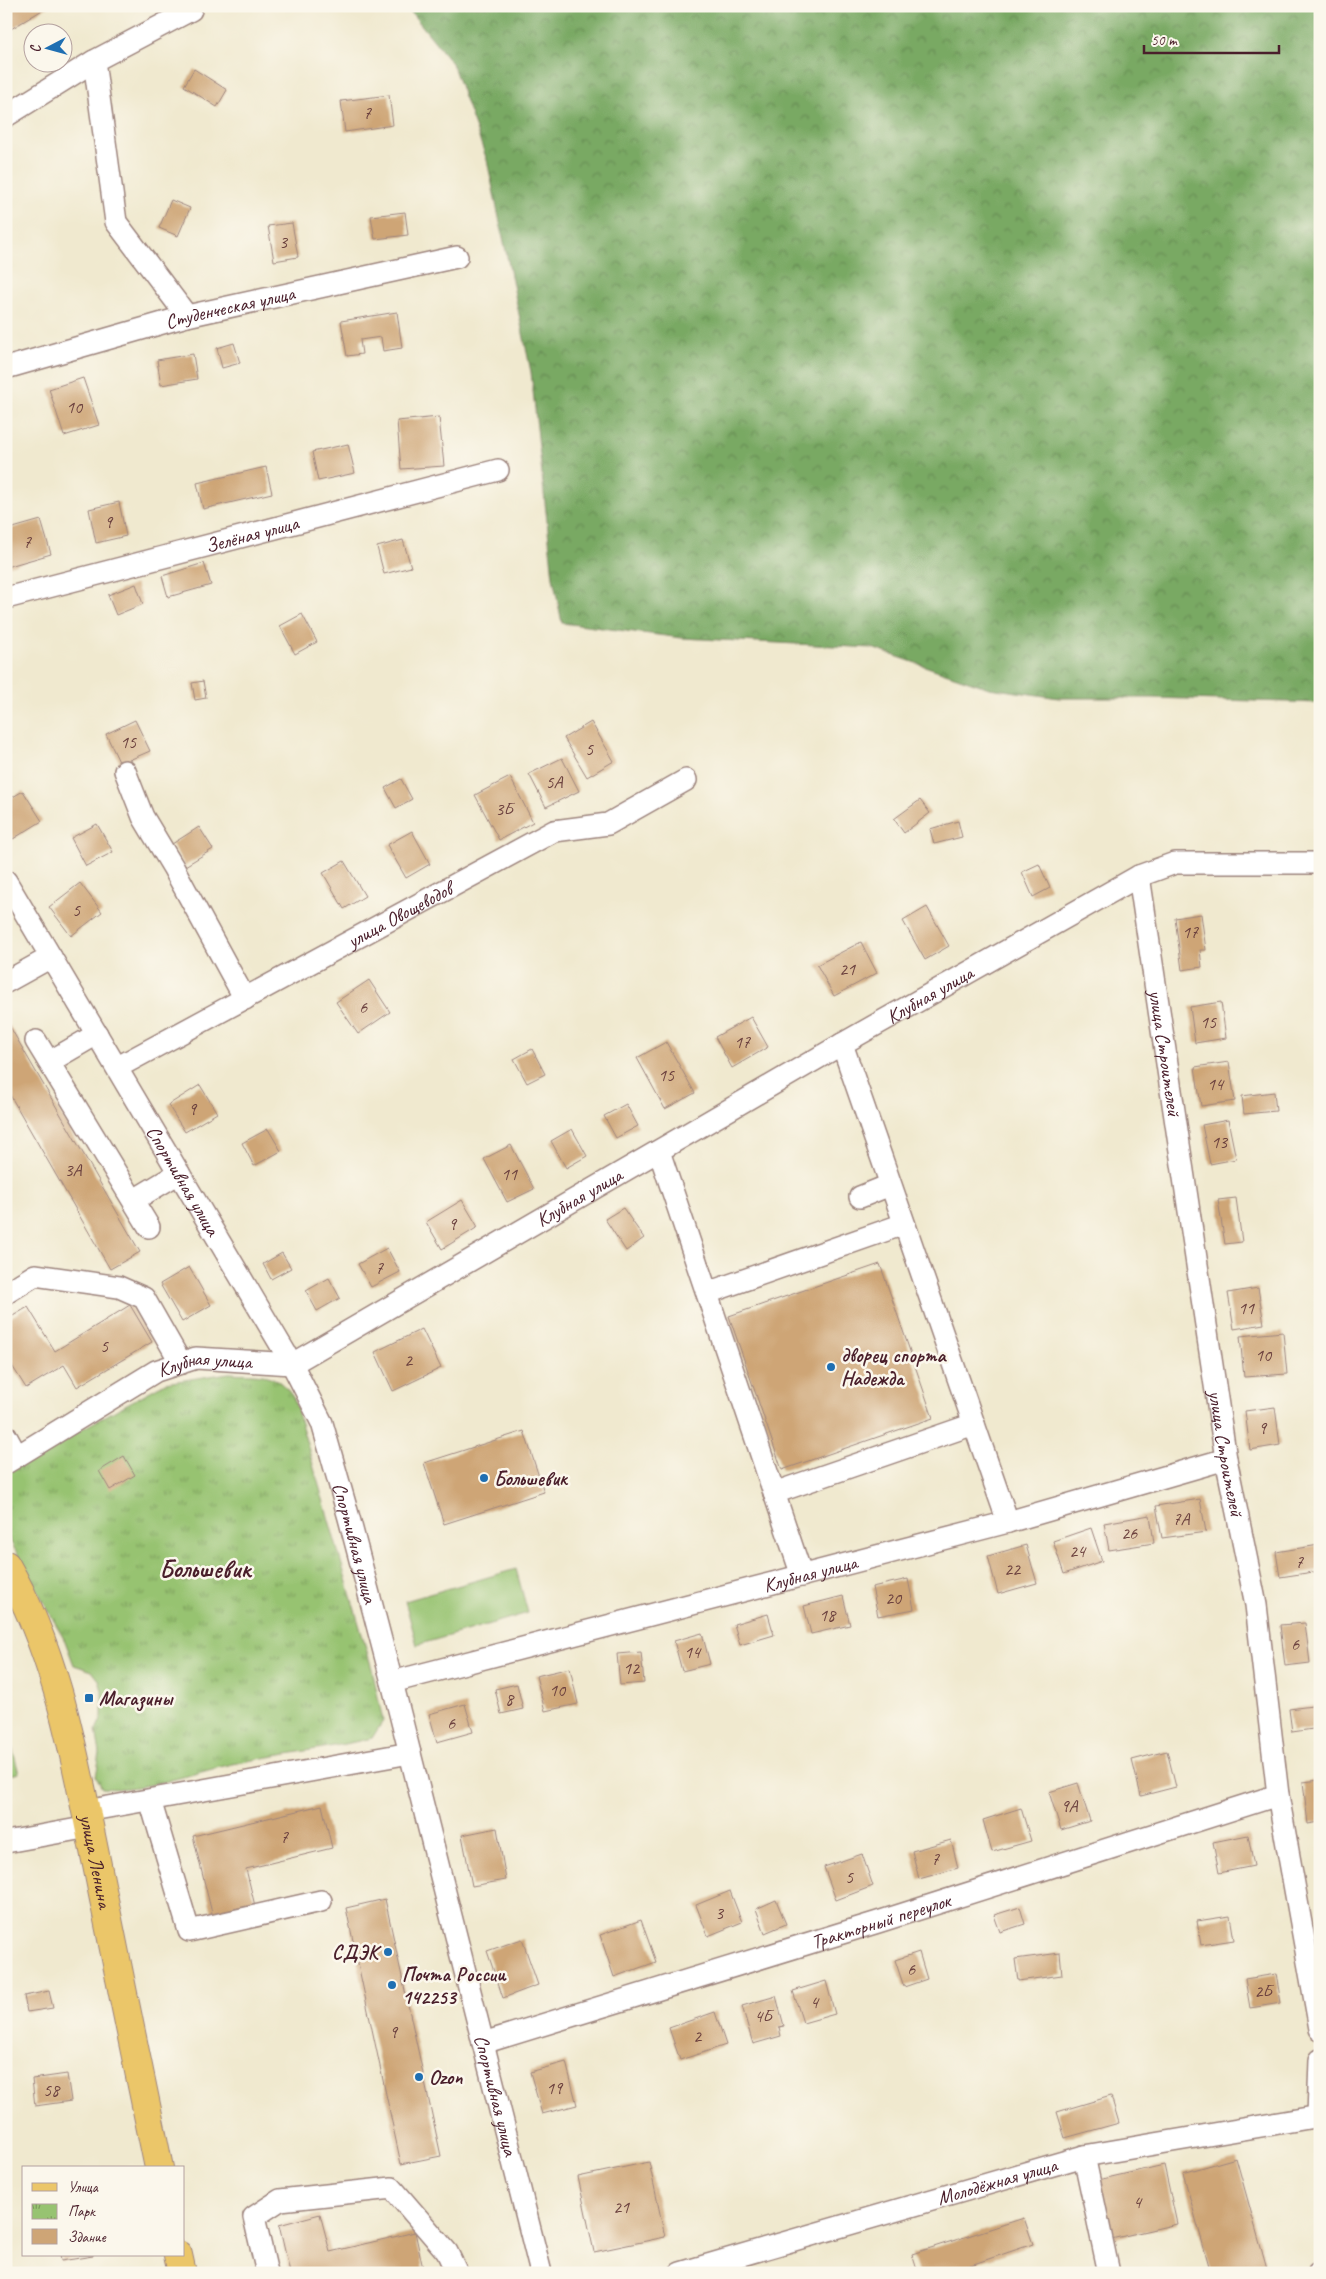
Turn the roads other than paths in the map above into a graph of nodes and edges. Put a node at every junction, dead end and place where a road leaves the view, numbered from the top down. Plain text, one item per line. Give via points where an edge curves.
1 (191, 10) dead end
2 (94, 61) junction
3 (6, 116) edge
4 (457, 257) dead end
5 (187, 316) junction
6 (6, 368) edge
7 (498, 470) dead end
8 (6, 598) edge
9 (125, 770) dead end
10 (686, 780) dead end
11 (1320, 863) edge
12 (1139, 876) junction
13 (6, 881) edge
14 (51, 957) junction
15 (6, 982) edge
16 (245, 1000) junction
17 (97, 1034) junction
18 (36, 1041) dead end
19 (842, 1044) junction
20 (49, 1062) junction
21 (118, 1067) junction
22 (659, 1151) junction
23 (179, 1173) junction
24 (890, 1185) junction
25 (860, 1197) dead end
26 (134, 1200) junction
27 (904, 1224) junction
28 (150, 1227) dead end
29 (6, 1293) edge
30 (706, 1293) junction
31 (181, 1363) junction
32 (292, 1364) junction
33 (974, 1424) junction
34 (6, 1436) edge
35 (1226, 1458) junction
36 (12, 1460) edge
37 (774, 1493) junction
38 (1008, 1522) junction
39 (6, 1565) edge
40 (802, 1576) junction
41 (392, 1682) junction
42 (410, 1753) junction
43 (1278, 1795) junction
44 (150, 1800) junction
45 (88, 1819) junction
46 (6, 1842) edge
47 (321, 1901) dead end
48 (1320, 2029) edge
49 (483, 2043) junction
50 (1320, 2060) edge
51 (1319, 2116) edge
52 (1084, 2156) junction
53 (159, 2166) edge
54 (178, 2256) edge
55 (182, 2273) edge
56 (267, 2273) edge
57 (456, 2273) edge
58 (541, 2273) edge
59 (680, 2273) edge
60 (1110, 2273) edge

1 - 2 street
2 - 3 street
2 - 5 street via 116,222
4 - 5 street, Студенческая улица
5 - 6 street, Студенческая улица
7 - 8 street, Зелёная улица
9 - 16 street via 143,817
10 - 16 street, улица Овощеводов via 608,824 554,831
11 - 12 street, Клубная улица via 1175,863
12 - 19 street, Клубная улица
12 - 35 street, улица Строителей
13 - 14 street, Спортивная улица
14 - 15 street
14 - 17 street, Спортивная улица
16 - 21 street, улица Овощеводов
17 - 20 street
17 - 21 street, Спортивная улица
18 - 20 street
19 - 22 street, Клубная улица
19 - 24 street
20 - 26 street
21 - 23 street, Спортивная улица
22 - 30 street via 689,1213
22 - 32 street, Клубная улица
23 - 26 street
23 - 32 street, Спортивная улица
24 - 25 street
24 - 27 street
26 - 28 street
27 - 30 street
27 - 33 street
29 - 31 street via 36,1275 119,1287 144,1298
30 - 37 street
31 - 32 street, Клубная улица via 196,1358
31 - 36 street, Клубная улица via 156,1371
32 - 41 street, Спортивная улица via 322,1423
33 - 37 street
33 - 38 street
34 - 36 street
35 - 38 street, Клубная улица
35 - 43 street, улица Строителей via 1256,1605
37 - 40 street
38 - 40 street, Клубная улица
39 - 45 main road, улица Ленина via 48,1657
40 - 41 street, Клубная улица
41 - 42 street, Спортивная улица
42 - 44 street
42 - 49 street, Спортивная улица
43 - 48 street, улица Строителей
43 - 49 street, Тракторный переулок
44 - 45 street
44 - 47 street via 189,1931
45 - 46 street
45 - 53 main road, улица Ленина
49 - 58 street, Спортивная улица
50 - 51 street
51 - 52 street, Молодёжная улица
52 - 59 street, Молодёжная улица
52 - 60 street
54 - 55 main road
56 - 57 street via 254,2217 280,2200 392,2188 446,2252

